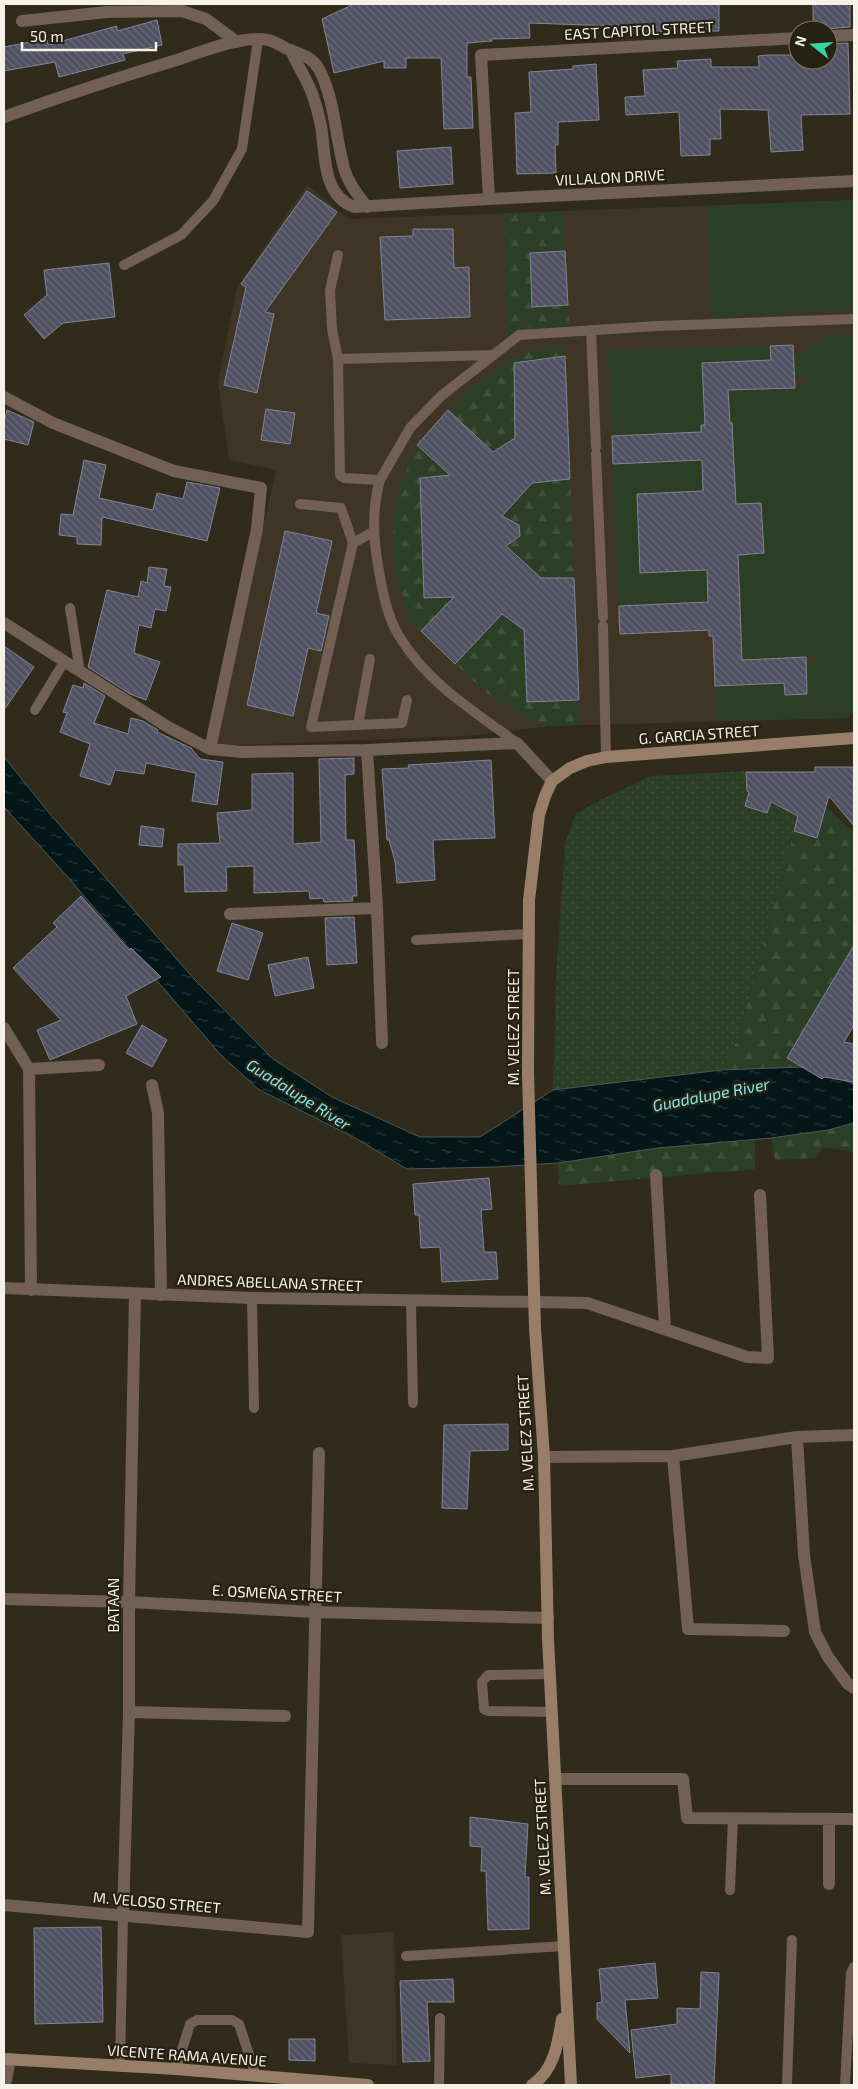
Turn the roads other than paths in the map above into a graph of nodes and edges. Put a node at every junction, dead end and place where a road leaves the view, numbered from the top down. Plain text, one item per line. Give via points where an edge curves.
1 (22, 21) dead end
2 (854, 35) edge
3 (838, 36) edge
4 (788, 39) edge
5 (258, 40) junction
6 (237, 42) junction
7 (291, 50) junction
8 (4, 117) edge
9 (854, 181) edge
10 (489, 198) junction
11 (367, 207) junction
12 (338, 255) dead end
13 (124, 265) dead end
14 (854, 320) edge
15 (591, 330) junction
16 (493, 355) junction
17 (338, 359) junction
18 (4, 397) edge
19 (380, 480) junction
20 (300, 504) dead end
21 (374, 532) junction
22 (353, 543) junction
23 (70, 608) dead end
24 (4, 623) edge
25 (370, 659) dead end
26 (64, 662) junction
27 (80, 672) junction
28 (407, 700) dead end
29 (35, 710) dead end
30 (358, 725) junction
31 (854, 738) edge
32 (517, 743) junction
33 (210, 749) junction
34 (367, 750) junction
35 (606, 757) junction
36 (552, 781) junction
37 (376, 908) junction
38 (230, 914) dead end
39 (529, 934) junction
40 (416, 940) dead end
41 (4, 1028) edge
42 (382, 1043) dead end
43 (99, 1065) dead end
44 (29, 1069) junction
45 (152, 1086) dead end
46 (656, 1174) dead end
47 (760, 1195) dead end
48 (4, 1288) edge
49 (31, 1290) junction
50 (135, 1294) junction
51 (161, 1295) junction
52 (252, 1298) junction
53 (411, 1302) junction
54 (535, 1302) junction
55 (665, 1328) junction
56 (413, 1403) dead end
57 (254, 1408) dead end
58 (854, 1434) edge
59 (797, 1437) junction
60 (319, 1453) dead end
61 (673, 1456) junction
62 (544, 1457) junction
63 (4, 1598) edge
64 (129, 1602) junction
65 (314, 1612) junction
66 (548, 1618) junction
67 (784, 1631) dead end
68 (550, 1674) junction
69 (854, 1688) edge
70 (129, 1712) junction
71 (552, 1712) junction
72 (286, 1716) dead end
73 (555, 1778) junction
74 (733, 1818) junction
75 (829, 1819) junction
76 (854, 1819) edge
77 (829, 1884) dead end
78 (730, 1890) dead end
79 (4, 1905) edge
80 (123, 1916) junction
81 (792, 1940) dead end
82 (564, 1946) junction
83 (406, 1956) dead end
84 (854, 1967) edge
85 (566, 1994) junction
86 (440, 2018) dead end
87 (7, 2059) edge
88 (120, 2067) junction
89 (176, 2069) junction
90 (256, 2076) junction
91 (321, 2083) edge
92 (5, 2085) edge
93 (368, 2085) edge
94 (439, 2085) edge
95 (532, 2085) edge
96 (571, 2085) edge
97 (788, 2085) edge
98 (845, 2085) edge

1 - 6 street via 107,12 182,11 206,19
2 - 3 street
4 - 10 street, EAST CAPITOL STREET via 481,55
5 - 6 street
5 - 7 street via 268,40
5 - 13 lane via 242,150 213,201 182,235
6 - 8 street via 88,87
7 - 11 street via 304,54 319,69 335,120 344,170
7 - 11 street, VILLALON DRIVE via 312,92 321,127 324,162 334,190 347,205
9 - 10 street, VILLALON DRIVE
10 - 11 street, VILLALON DRIVE
12 - 17 lane via 330,290 332,329
14 - 15 lane
15 - 16 lane via 519,335
15 - 35 lane
16 - 17 lane
16 - 19 lane via 441,396 410,428
17 - 19 lane via 340,475
18 - 33 street via 53,422 174,471 261,488 257,529
19 - 21 lane
20 - 22 lane via 341,508
21 - 22 lane
21 - 32 lane via 380,574 398,635 436,680 467,708
22 - 30 lane via 311,727
23 - 27 lane
24 - 26 street
25 - 30 lane
26 - 27 street
26 - 29 lane
27 - 33 street
28 - 30 lane via 402,723
31 - 35 main road, G. GARCIA STREET
32 - 34 street
32 - 36 street
33 - 34 street via 244,752
34 - 37 street
35 - 36 main road, G. GARCIA STREET via 570,768
36 - 39 main road, M. VELEZ STREET via 537,832 529,900
37 - 38 street
37 - 42 street
39 - 40 lane
39 - 54 main road, M. VELEZ STREET via 528,1073
41 - 44 street
43 - 44 street
44 - 49 street
45 - 51 street via 158,1113
46 - 55 street
47 - 55 street, ANDRES ABELLANA STREET via 768,1358 747,1357
48 - 49 street, ANDRES ABELLANA STREET
49 - 50 street, ANDRES ABELLANA STREET
50 - 51 street, ANDRES ABELLANA STREET
50 - 64 street, BATAAN
51 - 52 street, ANDRES ABELLANA STREET
52 - 53 street, ANDRES ABELLANA STREET
52 - 57 lane
53 - 54 street, ANDRES ABELLANA STREET
53 - 56 lane
54 - 55 street, ANDRES ABELLANA STREET via 587,1303
54 - 62 main road, M. VELEZ STREET
58 - 59 street
59 - 61 street
59 - 69 street via 804,1555 815,1632 828,1657
60 - 65 street
61 - 62 street
61 - 67 street via 688,1629
62 - 66 main road, M. VELEZ STREET
63 - 64 street, E. OSMEÑA STREET
64 - 65 street, E. OSMEÑA STREET
64 - 70 street, BATAAN
65 - 66 street, E. OSMEÑA STREET
65 - 80 street, M. VELOSO STREET via 308,1932
66 - 68 main road, M. VELEZ STREET
68 - 71 main road, M. VELEZ STREET
68 - 71 lane via 488,1675 482,1682 482,1704 488,1711
70 - 72 street
70 - 80 street, BATAAN
71 - 73 main road, M. VELEZ STREET
73 - 74 street via 683,1779 687,1818
73 - 82 main road, M. VELEZ STREET
74 - 75 street
74 - 78 lane
75 - 76 street
75 - 77 street
79 - 80 street, M. VELOSO STREET
80 - 88 lane
81 - 97 lane
82 - 83 lane
82 - 85 main road, M. VELEZ STREET
84 - 98 lane via 851,1973
85 - 95 main road via 556,2050 544,2074
85 - 96 main road, M. VELEZ STREET
86 - 94 lane
87 - 88 main road, VICENTE RAMA AVENUE
87 - 92 street
88 - 89 main road, VICENTE RAMA AVENUE
89 - 90 main road, VICENTE RAMA AVENUE
89 - 90 lane via 190,2024 197,2020 232,2020 239,2024
90 - 91 main road, VICENTE RAMA AVENUE
91 - 93 main road, VICENTE RAMA AVENUE

